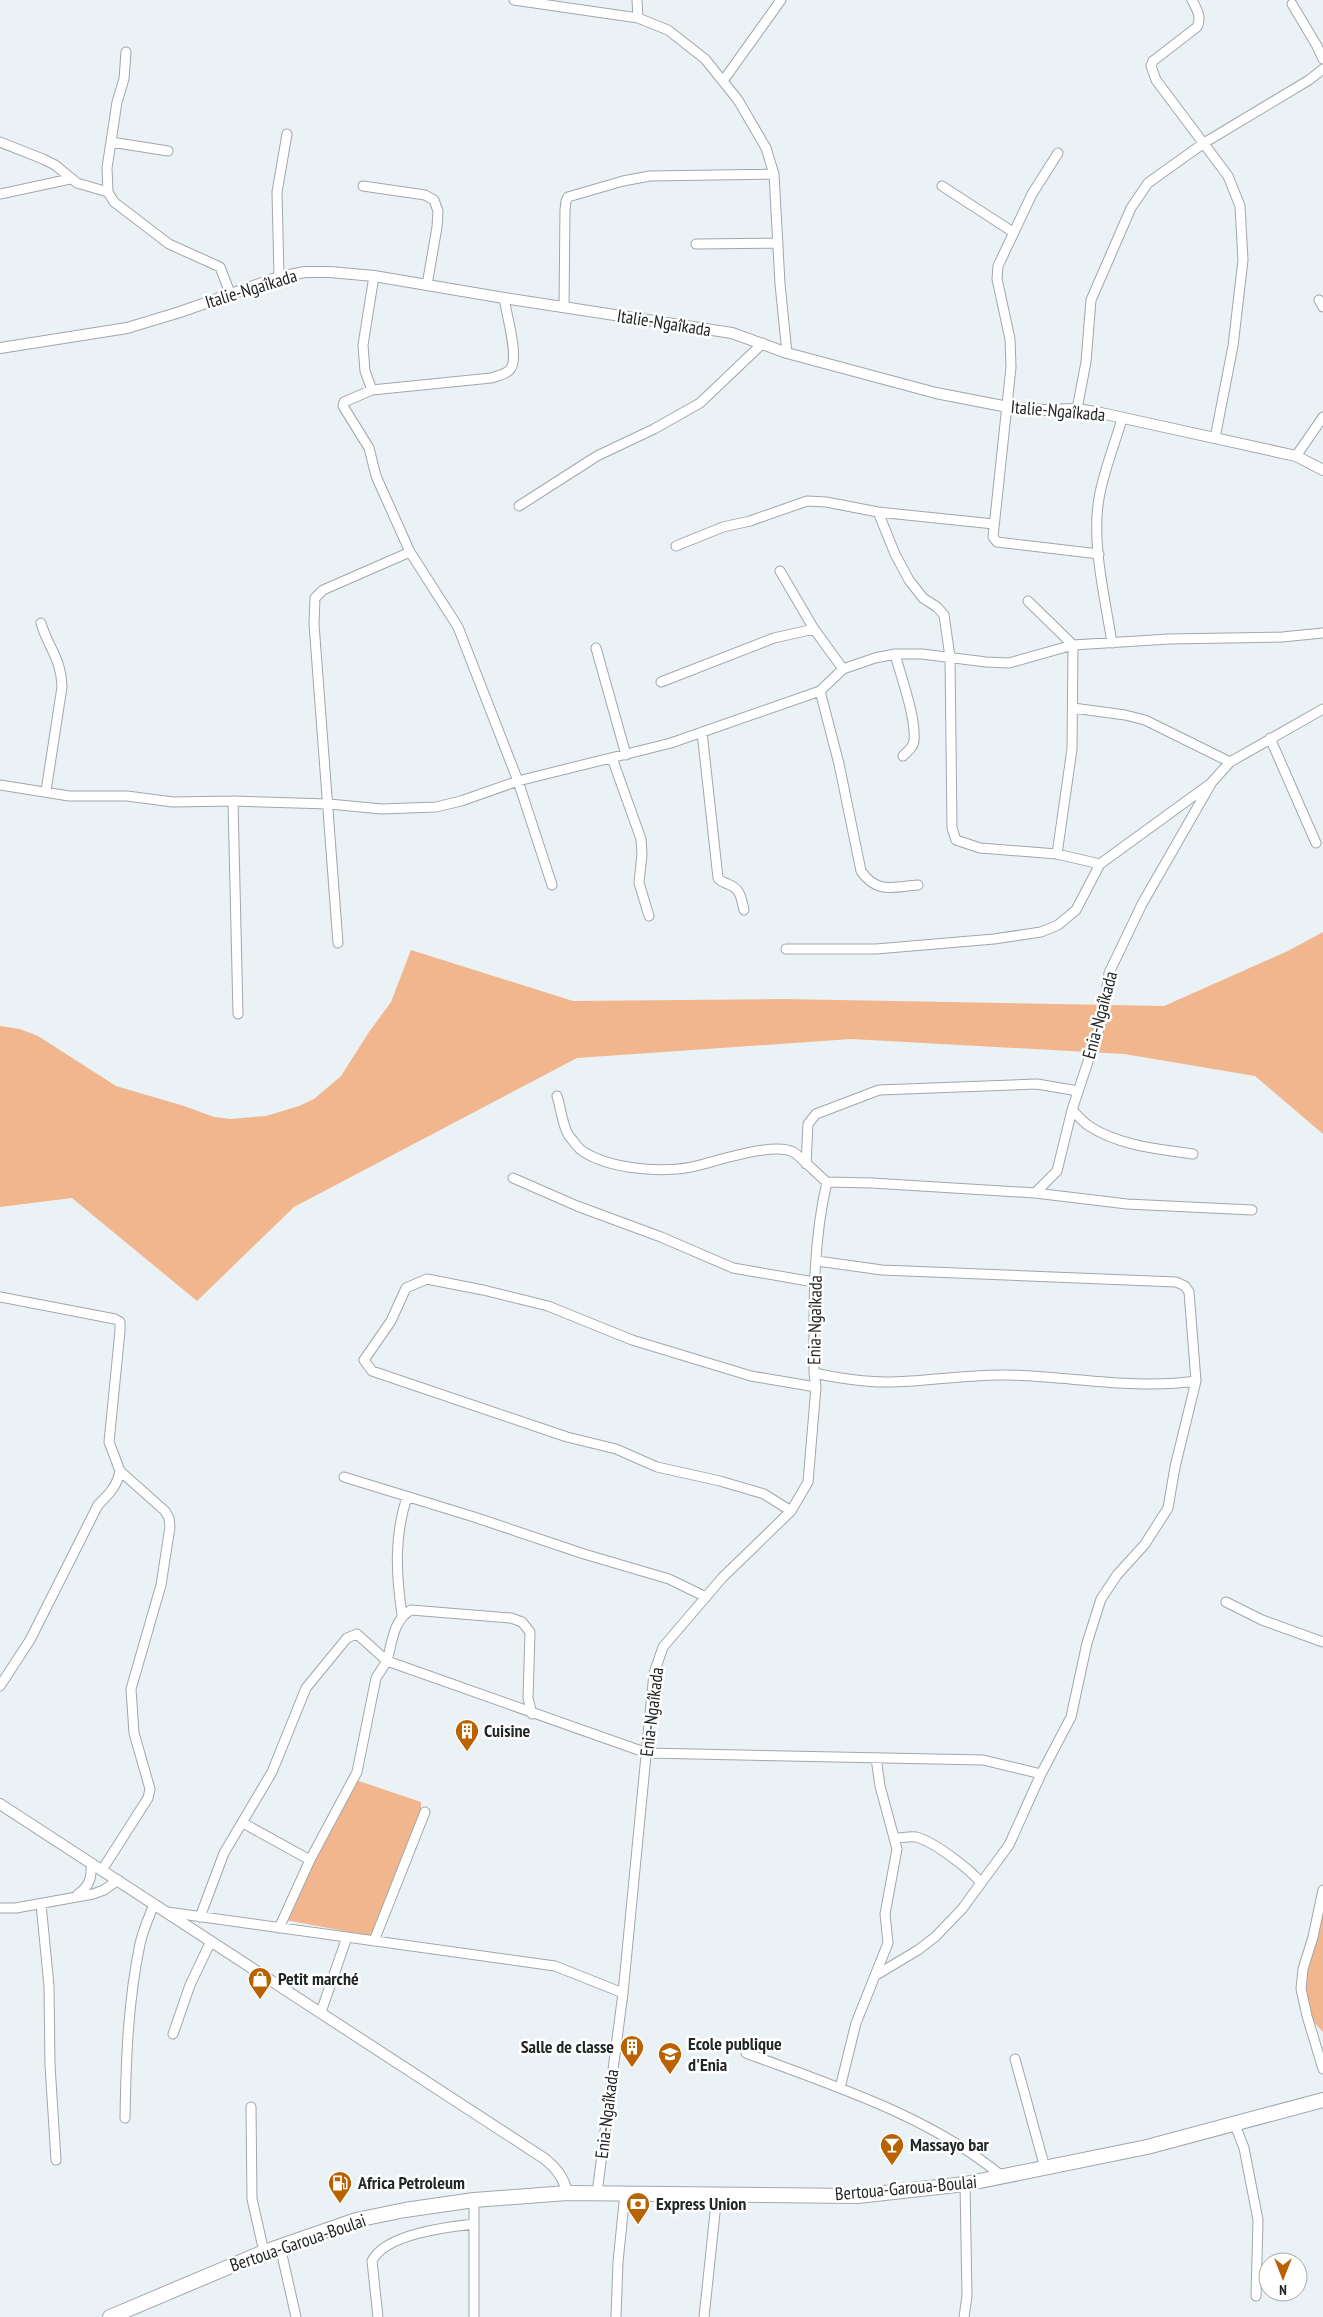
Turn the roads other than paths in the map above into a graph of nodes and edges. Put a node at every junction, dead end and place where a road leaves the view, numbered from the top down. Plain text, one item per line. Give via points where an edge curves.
1 (514, 0) edge
2 (637, 0) edge
3 (780, 0) edge
4 (1192, 0) edge
5 (1292, 4) dead end
6 (638, 18) junction
7 (126, 52) dead end
8 (1323, 59) edge
9 (1323, 68) edge
10 (723, 81) junction
11 (288, 134) dead end
12 (0, 142) edge
13 (111, 142) junction
14 (1204, 143) junction
15 (168, 152) dead end
16 (1058, 153) dead end
17 (774, 174) junction
18 (70, 179) junction
19 (363, 186) dead end
20 (942, 186) dead end
21 (108, 192) junction
22 (0, 194) edge
23 (1013, 232) junction
24 (778, 243) junction
25 (696, 244) dead end
26 (279, 276) junction
27 (374, 276) junction
28 (427, 284) junction
29 (230, 293) junction
30 (504, 298) junction
31 (564, 306) junction
32 (763, 343) junction
33 (0, 348) edge
34 (787, 352) junction
35 (372, 390) junction
36 (1008, 408) junction
37 (1077, 409) junction
38 (1323, 417) edge
39 (1122, 419) junction
40 (1215, 438) junction
41 (1296, 456) junction
42 (1323, 470) edge
43 (519, 506) dead end
44 (878, 512) junction
45 (994, 524) junction
46 (676, 546) dead end
47 (410, 552) junction
48 (1099, 554) junction
49 (780, 570) dead end
50 (1028, 601) dead end
51 (41, 623) dead end
52 (814, 628) junction
53 (1323, 633) edge
54 (1112, 643) junction
55 (1073, 645) junction
56 (596, 648) dead end
57 (895, 654) junction
58 (950, 657) junction
59 (843, 669) junction
60 (661, 682) dead end
61 (820, 691) junction
62 (1072, 708) junction
63 (1323, 709) edge
64 (702, 732) junction
65 (1270, 738) junction
66 (626, 755) junction
67 (903, 756) dead end
68 (612, 758) junction
69 (1230, 762) junction
70 (518, 781) junction
71 (1212, 782) junction
72 (0, 785) edge
73 (46, 791) junction
74 (233, 801) junction
75 (329, 804) junction
76 (1316, 843) dead end
77 (1057, 854) junction
78 (1100, 864) junction
79 (552, 885) dead end
80 (918, 885) dead end
81 (744, 910) dead end
82 (649, 916) dead end
83 (338, 943) dead end
84 (786, 949) dead end
85 (238, 1014) dead end
86 (1078, 1091) junction
87 (557, 1096) dead end
88 (1072, 1110) junction
89 (1193, 1154) dead end
90 (806, 1164) junction
91 (512, 1178) dead end
92 (827, 1182) junction
93 (1035, 1193) junction
94 (1252, 1210) dead end
95 (817, 1261) junction
96 (814, 1282) junction
97 (0, 1297) edge
98 (814, 1373) junction
99 (1196, 1381) junction
100 (816, 1387) junction
101 (120, 1472) junction
102 (344, 1477) dead end
103 (407, 1497) junction
104 (791, 1511) junction
105 (706, 1596) junction
106 (1226, 1602) dead end
107 (402, 1615) junction
108 (1323, 1642) edge
109 (387, 1662) junction
110 (0, 1686) edge
111 (532, 1714) junction
112 (646, 1753) junction
113 (876, 1758) junction
114 (1042, 1774) junction
115 (0, 1804) edge
116 (425, 1812) dead end
117 (244, 1823) junction
118 (896, 1838) junction
119 (310, 1860) junction
120 (91, 1863) junction
121 (102, 1870) junction
122 (118, 1880) junction
123 (982, 1882) junction
124 (1323, 1890) edge
125 (76, 1896) junction
126 (42, 1904) junction
127 (154, 1904) junction
128 (0, 1908) edge
129 (167, 1912) junction
130 (200, 1917) junction
131 (279, 1928) junction
132 (348, 1937) junction
133 (211, 1941) junction
134 (374, 1941) junction
135 (878, 1974) junction
136 (623, 1993) junction
137 (321, 2012) junction
138 (172, 2034) dead end
139 (746, 2053) dead end
140 (1014, 2059) dead end
141 (1323, 2069) edge
142 (840, 2088) junction
143 (1323, 2100) edge
144 (251, 2107) dead end
145 (125, 2118) dead end
146 (1235, 2125) junction
147 (56, 2160) dead end
148 (1045, 2168) junction
149 (1003, 2178) junction
150 (965, 2184) junction
151 (567, 2193) junction
152 (597, 2193) junction
153 (625, 2193) junction
154 (717, 2194) junction
155 (474, 2200) junction
156 (474, 2224) junction
157 (280, 2246) junction
158 (264, 2252) junction
159 (1256, 2296) dead end
160 (112, 2317) edge
161 (296, 2317) edge
162 (378, 2317) edge
163 (474, 2317) edge
164 (616, 2317) edge
165 (704, 2317) edge
166 (964, 2317) edge

1 - 6 street
2 - 6 street
3 - 10 street
4 - 14 street via 1199,14 1197,27 1153,61 1151,66 1156,80
5 - 8 street
6 - 10 street via 668,30 705,59
7 - 13 street
9 - 14 street via 1309,80
10 - 17 street via 766,148
11 - 26 street via 277,192
12 - 18 street via 43,159
13 - 15 street
13 - 21 street
14 - 37 street via 1148,183 1131,208 1091,300 1086,362
14 - 40 street via 1228,176 1240,206 1243,260 1233,346
16 - 23 street
17 - 24 street
17 - 31 street via 650,176 568,197 565,210
18 - 21 street
18 - 22 street
19 - 28 street via 425,195 434,200 438,210 437,227
20 - 23 street
21 - 29 street via 114,202 169,244 220,267
23 - 36 street via 998,266 997,279 1010,339 1012,367
24 - 25 street
24 - 34 street
26 - 27 street, Italie-Ngaîkada via 304,272
26 - 29 street, Italie-Ngaîkada
27 - 28 street, Italie-Ngaîkada
27 - 35 street via 363,345 365,371
28 - 30 street, Italie-Ngaîkada
29 - 33 street, Italie-Ngaîkada via 127,328
30 - 31 street, Italie-Ngaîkada
30 - 35 street via 514,354 512,367 507,372 491,378
31 - 32 street, Italie-Ngaîkada via 732,333
32 - 34 street, Italie-Ngaîkada
32 - 43 street via 700,403 654,430 597,456
34 - 36 street, Italie-Ngaîkada via 936,393
35 - 47 street via 344,402 343,406 369,448 376,476
36 - 37 street, Italie-Ngaîkada
36 - 45 street
37 - 39 street, Italie-Ngaîkada
38 - 41 street
39 - 40 street, Italie-Ngaîkada
39 - 48 street via 1100,494
40 - 41 street, Italie-Ngaîkada
41 - 42 street, Italie-Ngaîkada
44 - 45 street
44 - 46 street via 807,501 723,527
44 - 58 street via 895,554 910,580 924,598 944,615
45 - 48 street via 997,542
47 - 70 street via 458,627
47 - 75 street via 323,590 315,598 314,624
48 - 54 street
49 - 52 street
50 - 55 street
51 - 73 street via 56,653 62,680
52 - 59 street
52 - 60 street via 774,638
53 - 54 street via 1282,638
54 - 55 street
55 - 58 street via 1009,662
55 - 62 street
56 - 66 street
57 - 58 street
57 - 59 street
57 - 67 street via 914,740
58 - 77 street via 952,828 956,840 980,848
59 - 61 street
61 - 64 street
61 - 80 street via 861,871 869,882 879,888
62 - 69 street via 1145,720
62 - 77 street via 1072,750
63 - 65 street, Enia-Ngaîkada
64 - 66 street
64 - 81 street via 718,878 740,893
65 - 69 street, Enia-Ngaîkada
65 - 76 street
66 - 68 street
68 - 70 street
68 - 82 street via 641,839 639,883
69 - 71 street, Enia-Ngaîkada
70 - 75 street via 436,807 382,809
70 - 79 street
71 - 78 street
71 - 86 street, Enia-Ngaîkada via 1142,904 1109,973 1102,1019
72 - 73 street
73 - 74 street via 69,796 127,796 173,802
74 - 75 street
74 - 85 street
75 - 83 street
77 - 78 street
78 - 84 street via 1076,910 1058,926 1042,932 876,949
86 - 88 street, Enia-Ngaîkada
86 - 90 street via 1037,1084 880,1090 816,1114 808,1124
87 - 90 street via 568,1134 580,1150 601,1160 666,1169 778,1149 793,1152
88 - 89 street via 1089,1126 1116,1138 1144,1147
88 - 93 street, Enia-Ngaîkada via 1056,1171
90 - 92 street
91 - 96 street via 734,1268
92 - 93 street
92 - 95 street, Enia-Ngaîkada via 819,1214
93 - 94 street via 1127,1204
95 - 96 street, Enia-Ngaîkada
95 - 99 street via 882,1270 1176,1282 1189,1292
96 - 98 street, Enia-Ngaîkada
97 - 101 street via 120,1322 109,1442
98 - 99 street via 845,1380 886,1382 1004,1374 1168,1385
98 - 100 street, Enia-Ngaîkada
99 - 114 street via 1168,1508 1145,1544 1117,1575 1102,1599 1087,1643 1071,1717
100 - 104 street, Enia-Ngaîkada via 808,1482
100 - 104 street via 751,1376 632,1340 548,1306 427,1279 406,1288 391,1322 364,1360 372,1371 567,1437 616,1449 657,1467 764,1494
101 - 110 street via 118,1481 98,1505 30,1640
101 - 121 street via 165,1511 170,1527 161,1585 130,1689 134,1733 150,1789 148,1798
102 - 103 street
103 - 105 street via 669,1579
103 - 107 street via 396,1551
104 - 105 street, Enia-Ngaîkada
105 - 112 street, Enia-Ngaîkada via 663,1647 654,1674
106 - 108 street via 1262,1620
107 - 109 street via 397,1622
107 - 111 street via 418,1609 511,1618 522,1622 530,1632 528,1698
109 - 111 street via 432,1675
109 - 117 street via 357,1634 347,1638 306,1688 272,1772
109 - 119 street via 376,1678 357,1772
111 - 112 street
112 - 113 street
112 - 136 street, Enia-Ngaîkada
113 - 114 street via 983,1760
113 - 118 street via 887,1814
114 - 123 street via 1009,1845
115 - 120 street
116 - 134 street
117 - 119 street
117 - 130 street via 224,1853
118 - 123 street via 916,1837 939,1848
118 - 135 street via 896,1864 885,1914 888,1943
119 - 131 street
120 - 121 street
120 - 125 street via 87,1889
121 - 122 street
122 - 125 street via 104,1890
122 - 127 street
123 - 135 street via 935,1937
124 - 141 street via 1302,1989
125 - 126 street
126 - 128 street
126 - 147 street via 49,1986
127 - 129 street
127 - 145 street via 140,1942 132,1995
129 - 130 street
129 - 133 street
130 - 131 street
131 - 132 street
132 - 134 street
132 - 137 street
133 - 137 street
133 - 138 street
134 - 136 street via 555,1966
135 - 142 street via 856,2022
136 - 152 street, Enia-Ngaîkada
137 - 151 street via 545,2159 562,2177
139 - 142 street
140 - 148 street
142 - 149 street via 927,2127 978,2156
143 - 146 highway, Bertoua-Garoua-Boulai
144 - 158 street via 252,2199
146 - 148 highway, Bertoua-Garoua-Boulai
146 - 159 street via 1244,2148 1258,2220
148 - 149 highway, Bertoua-Garoua-Boulai
149 - 150 highway, Bertoua-Garoua-Boulai
150 - 154 highway, Bertoua-Garoua-Boulai via 858,2196
150 - 166 street via 967,2296
151 - 152 highway, Bertoua-Garoua-Boulai
151 - 155 highway, Bertoua-Garoua-Boulai
152 - 153 highway, Bertoua-Garoua-Boulai
153 - 154 highway, Bertoua-Garoua-Boulai
153 - 164 street
154 - 165 street
155 - 156 street
155 - 157 highway, Bertoua-Garoua-Boulai via 356,2220
156 - 162 street via 427,2230 385,2248 375,2256 372,2261
156 - 163 street
157 - 158 highway, Bertoua-Garoua-Boulai
157 - 161 street
158 - 160 highway, Bertoua-Garoua-Boulai

